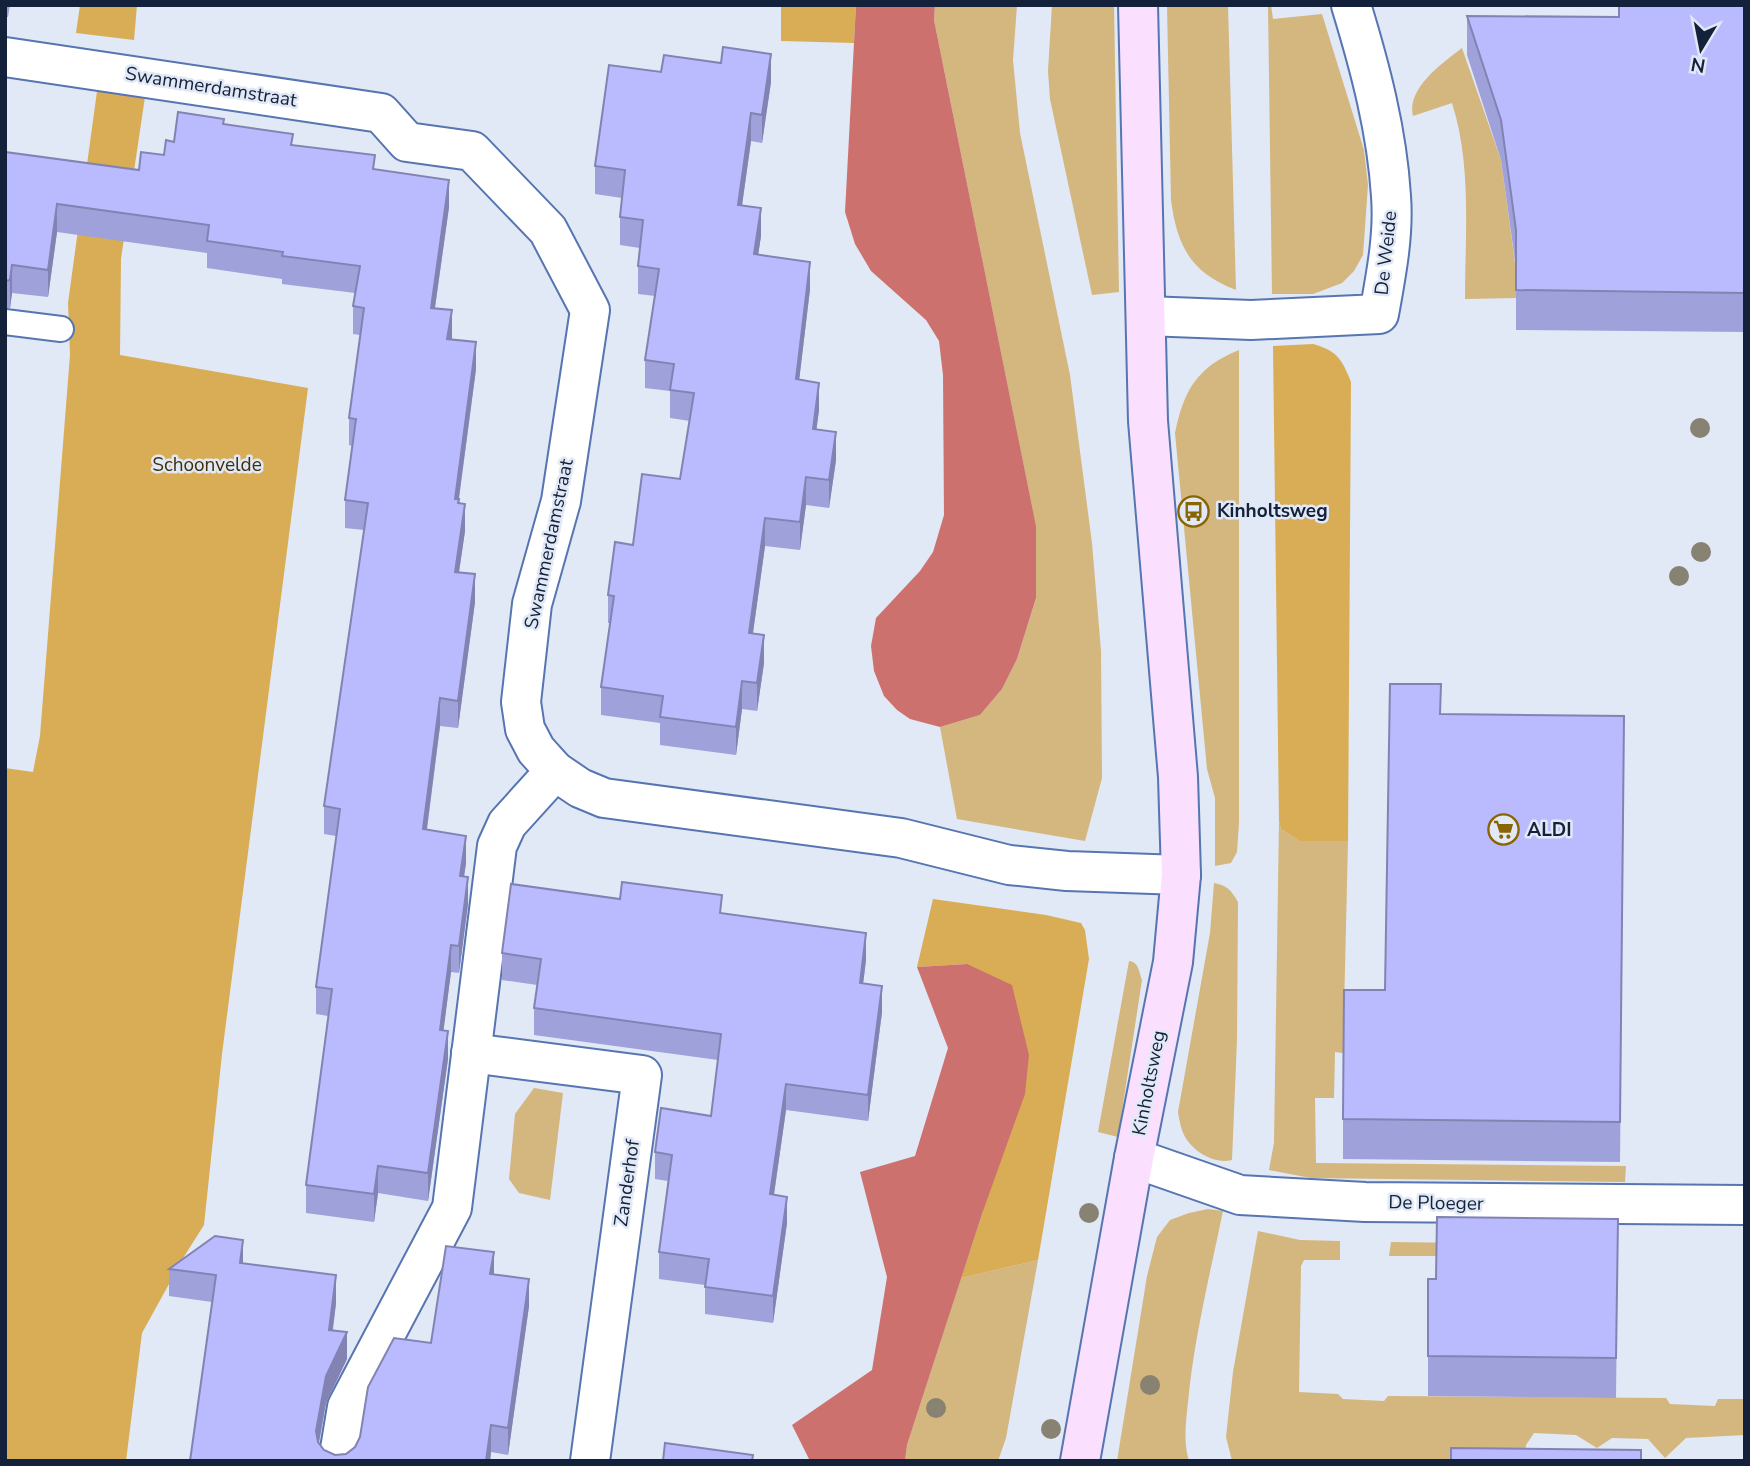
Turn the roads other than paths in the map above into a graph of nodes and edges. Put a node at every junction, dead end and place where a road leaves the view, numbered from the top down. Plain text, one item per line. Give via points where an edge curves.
1 (1351, 5) edge
2 (1140, 14) edge
3 (5, 57) edge
4 (1146, 316) junction
5 (5, 321) edge
6 (61, 329) dead end
7 (555, 771) junction
8 (1181, 875) junction
9 (471, 1053) junction
10 (1134, 1158) junction
11 (1745, 1205) edge
12 (338, 1461) edge
13 (590, 1461) edge
14 (1080, 1461) edge

1 - 4 street, De Weide via 1379,113 1391,197 1380,314 1251,320
2 - 4 street, Kinholtsweg
3 - 7 street, Swammerdamstraat via 381,113 408,142 472,151 548,230 590,310 561,501 532,604 521,702 525,729
4 - 8 street, Kinholtsweg via 1148,421 1178,777
5 - 6 lane
7 - 8 street, Swammerdamstraat via 604,798 901,838 1009,864
7 - 9 street via 507,824 497,846
8 - 10 street, Kinholtsweg via 1173,962
9 - 12 street via 452,1208 347,1406
9 - 13 street, Zanderhof via 642,1076
10 - 11 street, De Ploeger via 1241,1195 1365,1202
10 - 14 street, Kinholtsweg

